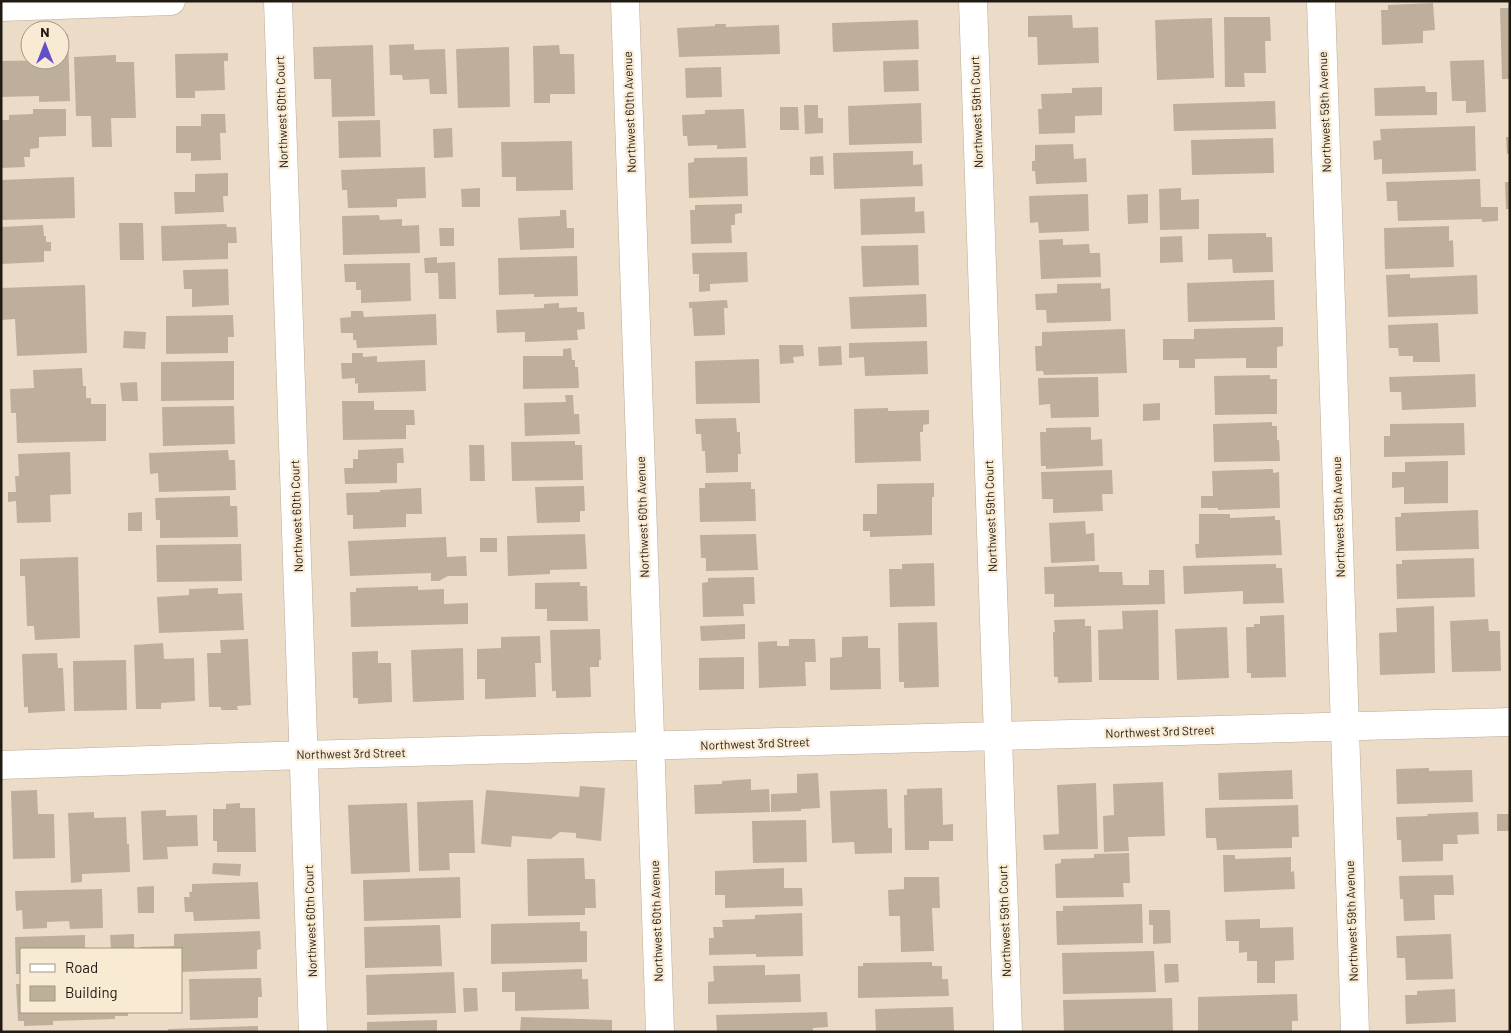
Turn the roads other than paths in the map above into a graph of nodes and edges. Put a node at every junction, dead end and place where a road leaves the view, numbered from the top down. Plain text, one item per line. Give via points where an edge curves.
1 (171, 1) edge
2 (278, 1) edge
3 (625, 1) edge
4 (973, 1) edge
5 (1321, 1) edge
6 (1, 7) edge
7 (1510, 722) edge
8 (1344, 726) junction
9 (998, 736) junction
10 (650, 746) junction
11 (304, 754) junction
12 (1, 765) edge
13 (314, 1032) edge
14 (660, 1032) edge
15 (1008, 1032) edge
16 (1355, 1032) edge

1 - 6 street
2 - 11 street, Northwest 60th Court
3 - 10 street, Northwest 60th Avenue
4 - 9 street, Northwest 59th Court
5 - 8 street, Northwest 59th Avenue
7 - 8 street, Northwest 3rd Street
8 - 9 street, Northwest 3rd Street
8 - 16 street, Northwest 59th Avenue
9 - 10 street, Northwest 3rd Street
9 - 15 street, Northwest 59th Court
10 - 11 street, Northwest 3rd Street
10 - 14 street, Northwest 60th Avenue
11 - 12 street, Northwest 3rd Street
11 - 13 street, Northwest 60th Court

